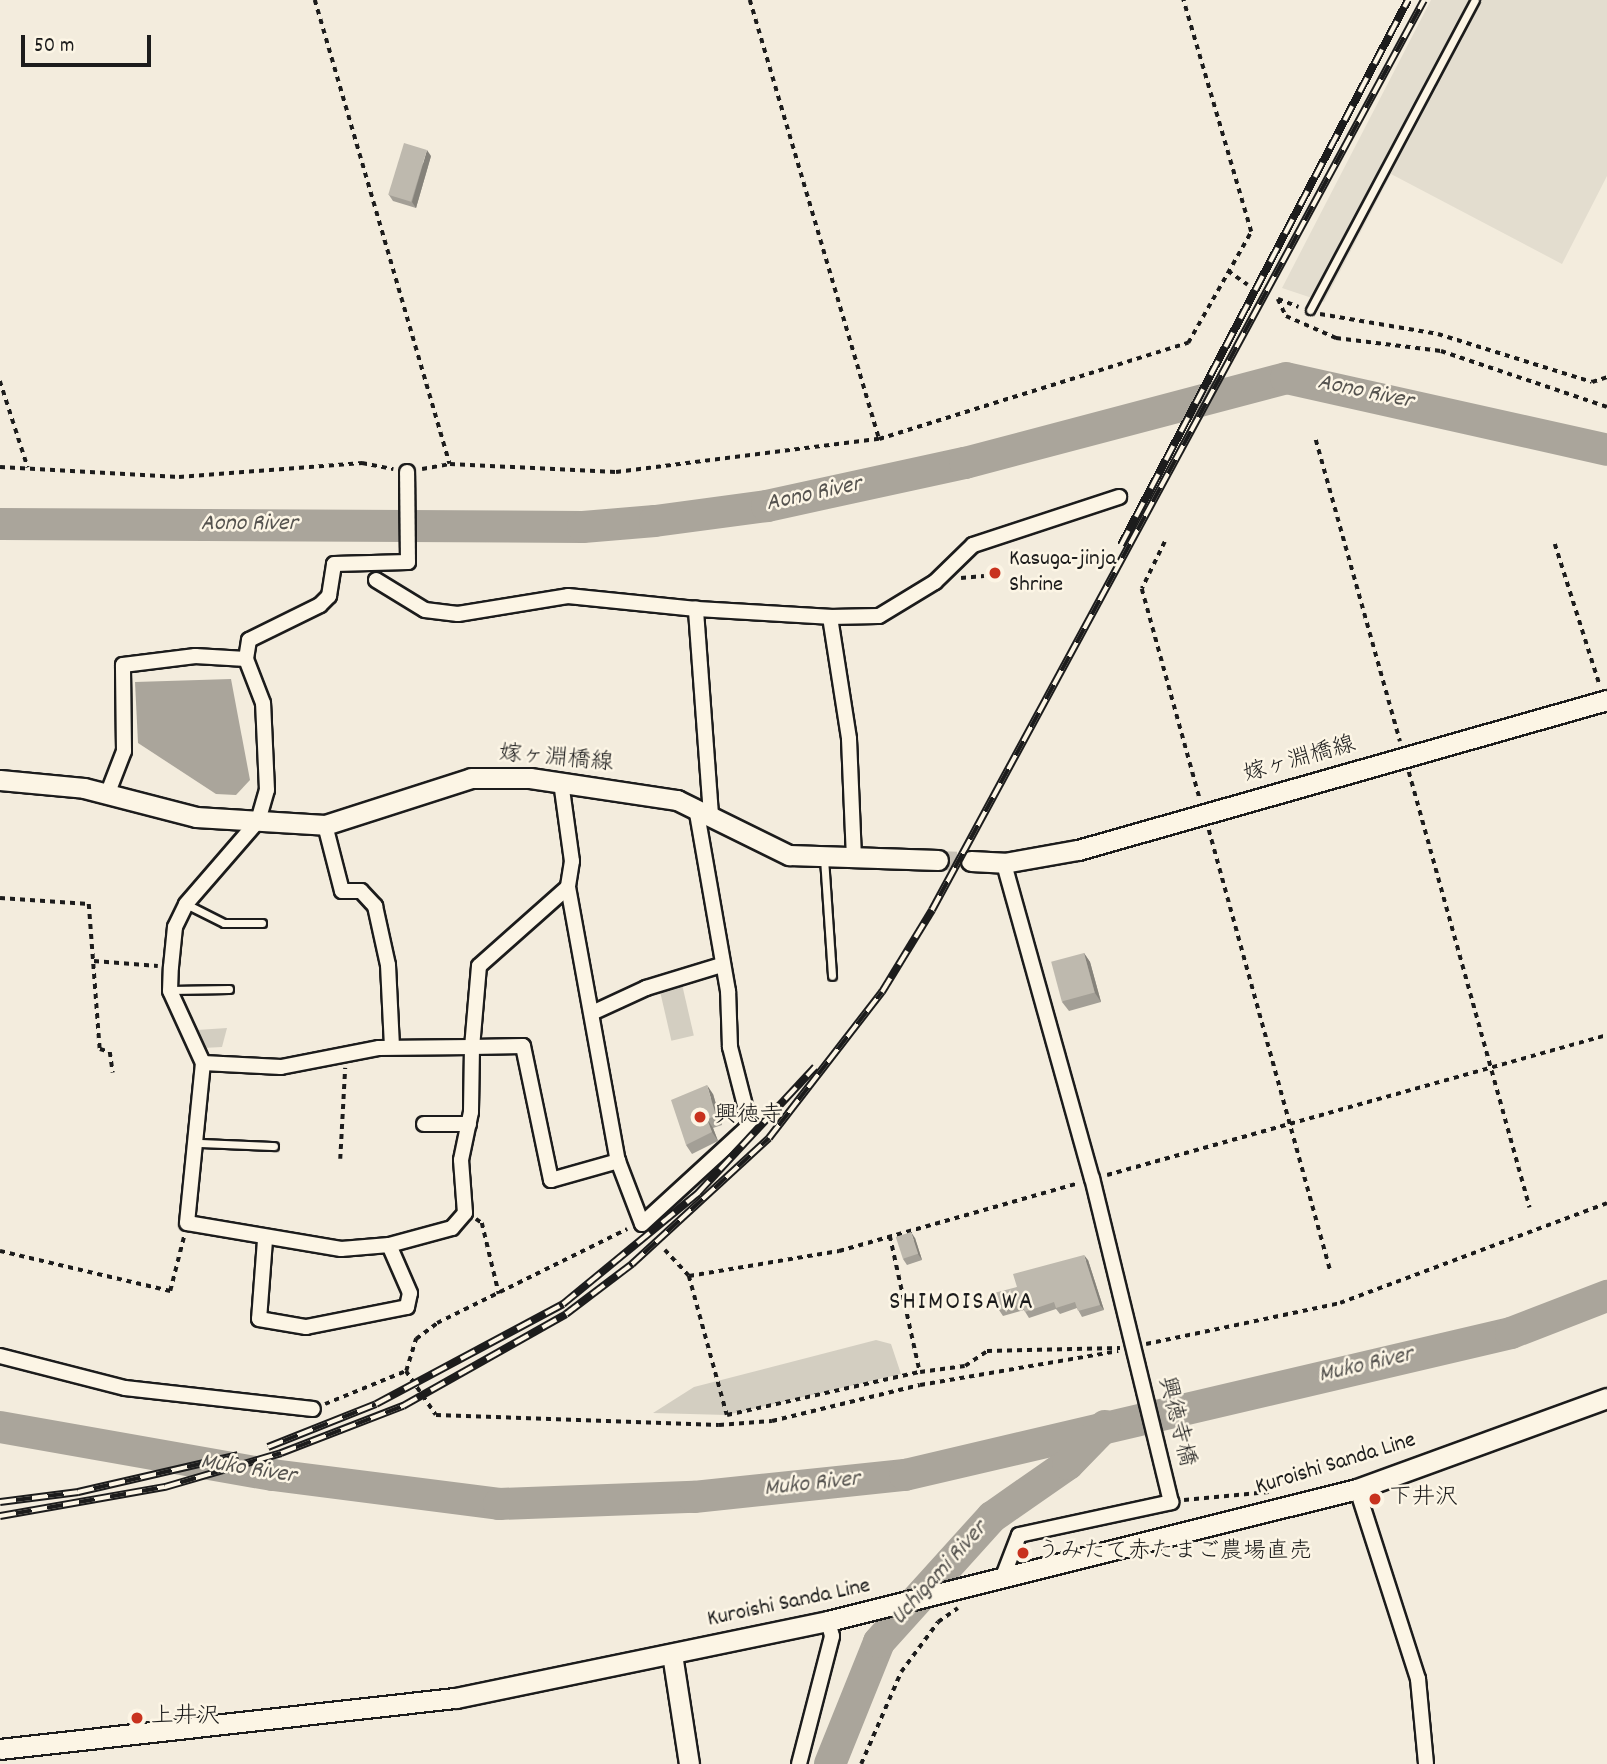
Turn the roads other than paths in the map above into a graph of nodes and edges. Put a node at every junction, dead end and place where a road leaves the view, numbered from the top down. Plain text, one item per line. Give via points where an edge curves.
1 (1475, 0) edge
2 (1310, 310) road end
3 (407, 472) road end
4 (1119, 497) dead end
5 (376, 580) dead end
6 (696, 608) junction
7 (830, 617) junction
8 (246, 659) junction
9 (1606, 700) edge
10 (0, 780) edge
11 (561, 782) junction
12 (107, 795) junction
13 (704, 812) junction
14 (258, 821) junction
15 (325, 825) junction
16 (824, 857) junction
17 (854, 859) junction
18 (937, 860) tunnel mouth
19 (971, 861) tunnel mouth
20 (1004, 863) junction
21 (568, 887) junction
22 (187, 904) junction
23 (262, 923) dead end
24 (720, 965) junction
25 (832, 976) dead end
26 (229, 989) dead end
27 (170, 990) junction
28 (592, 1013) junction
29 (393, 1047) junction
30 (472, 1047) junction
31 (203, 1062) junction
32 (424, 1124) dead end
33 (469, 1124) junction
34 (198, 1143) junction
35 (274, 1146) dead end
36 (618, 1161) junction
37 (265, 1240) junction
38 (389, 1245) junction
39 (0, 1356) edge
40 (1607, 1398) edge
41 (313, 1409) road end
42 (1357, 1489) junction
43 (1002, 1579) junction
44 (828, 1621) junction
45 (672, 1654) junction
46 (0, 1749) edge
47 (689, 1764) edge
48 (799, 1764) edge
49 (1426, 1764) edge

1 - 2 lane
3 - 8 street via 408,562 334,564 329,596 249,640
4 - 7 street via 973,545 935,582 879,616
5 - 6 street via 425,610 458,614 568,596
6 - 7 street
6 - 13 street
7 - 17 street via 849,738
8 - 12 street via 195,656 122,665 124,751
8 - 14 street via 263,703 267,790
9 - 20 main road, 嫁ヶ淵橋線 via 1078,850
10 - 12 main road, 嫁ヶ淵橋線
11 - 13 main road, 嫁ヶ淵橋線 via 659,795
11 - 15 main road, 嫁ヶ淵橋線 via 471,778
11 - 21 street via 572,861
12 - 14 main road, 嫁ヶ淵橋線 via 160,811
13 - 16 main road, 嫁ヶ淵橋線 via 789,855
13 - 24 street
14 - 15 main road, 嫁ヶ淵橋線
14 - 22 street
15 - 29 street via 342,891 361,891 375,906 388,965
16 - 17 main road, 嫁ヶ淵橋線
16 - 25 lane
17 - 18 main road, 嫁ヶ淵橋線
19 - 20 main road, 嫁ヶ淵橋線
20 - 43 street, 興徳寺橋 via 1092,1179 1170,1499 1020,1535 1009,1549
21 - 28 street
21 - 30 street via 479,966
22 - 23 lane via 224,923
22 - 27 street via 175,927
24 - 28 street via 646,988
24 - 36 street via 730,1047 750,1125 642,1224
26 - 27 lane
27 - 31 street
28 - 36 street
29 - 30 street
29 - 31 street via 281,1067
30 - 33 street
30 - 36 street via 523,1046 551,1181
31 - 34 street
32 - 33 street
33 - 38 street via 461,1160 465,1213 452,1228
34 - 35 lane
34 - 37 street via 187,1223
37 - 38 street via 341,1249
37 - 38 street via 259,1319 306,1327 407,1307 410,1293
39 - 41 street via 125,1388
40 - 42 main road, Kuroishi Sanda Line
42 - 43 main road, Kuroishi Sanda Line
42 - 49 street via 1418,1679
43 - 44 main road, Kuroishi Sanda Line via 965,1595
44 - 45 main road, Kuroishi Sanda Line
44 - 48 street via 832,1636
45 - 46 main road, Kuroishi Sanda Line via 456,1698
45 - 47 main road

